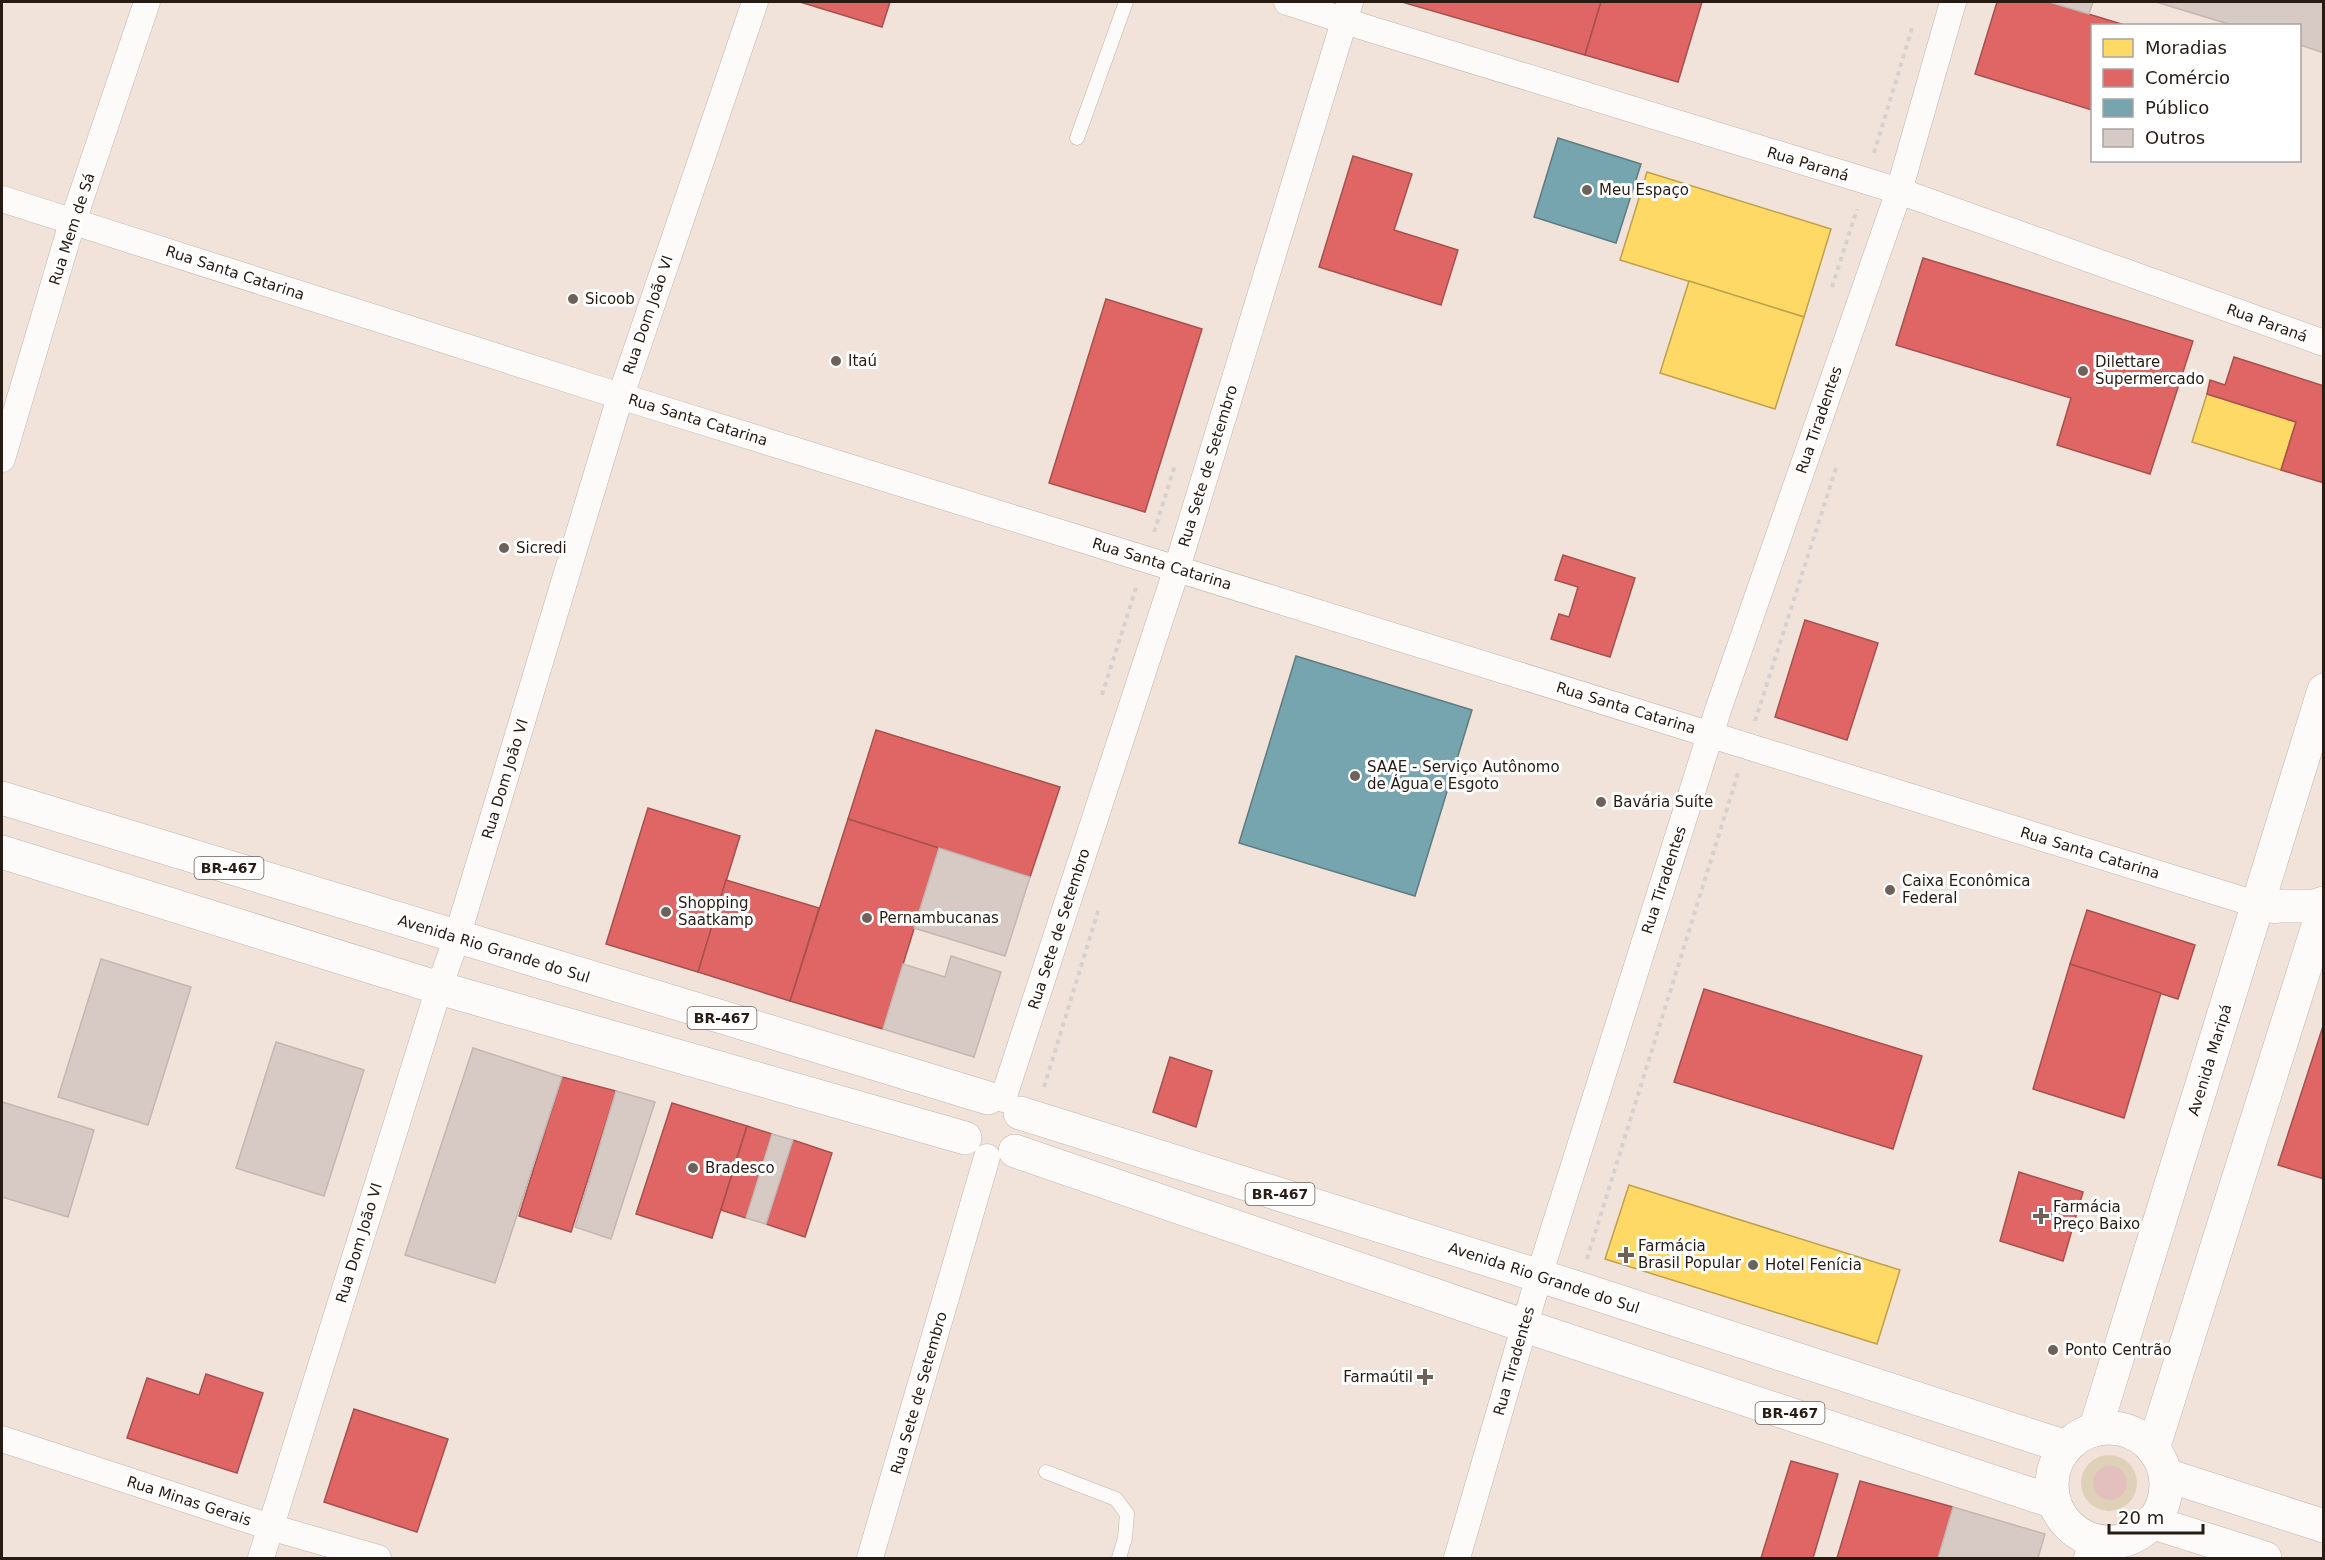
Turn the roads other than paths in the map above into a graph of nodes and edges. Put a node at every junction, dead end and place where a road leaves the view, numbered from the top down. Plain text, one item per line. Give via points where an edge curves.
1 (147, 2) edge
2 (755, 2) edge
3 (1126, 2) edge
4 (1287, 2) edge
5 (1953, 2) edge
6 (1347, 11) edge
7 (1077, 138) dead end
8 (1899, 191) junction
9 (2, 199) edge
10 (73, 222) junction
11 (2324, 343) edge
12 (621, 396) junction
13 (2, 459) edge
14 (1177, 568) junction
15 (2324, 690) edge
16 (1710, 735) junction
17 (2, 798) edge
18 (2, 852) edge
19 (2260, 906) junction
20 (2322, 915) edge
21 (457, 938) junction
22 (439, 988) junction
23 (1004, 1104) junction
24 (989, 1149) junction
25 (1539, 1276) junction
26 (1525, 1326) junction
27 (2095, 1430) junction
28 (2, 1439) edge
29 (2066, 1447) junction
30 (2159, 1462) junction
31 (1046, 1472) dead end
32 (2054, 1502) junction
33 (2151, 1522) junction
34 (2324, 1526) edge
35 (270, 1527) junction
36 (2089, 1549) edge
37 (261, 1558) edge
38 (378, 1558) edge
39 (870, 1558) edge
40 (1119, 1558) edge
41 (1456, 1558) edge
42 (2265, 1558) edge

1 - 10 street, Rua Mem de Sá
2 - 12 street, Rua Dom João VI
3 - 7 lane
4 - 6 street, Rua Paraná
5 - 8 street, Rua Tiradentes
6 - 8 street, Rua Paraná
6 - 14 street, Rua Sete de Setembro
8 - 11 street, Rua Paraná
8 - 16 street, Rua Tiradentes
9 - 10 street, Rua Santa Catarina
10 - 12 street, Rua Santa Catarina
10 - 13 street, Rua Mem de Sá
12 - 14 street, Rua Santa Catarina
12 - 21 street, Rua Dom João VI
14 - 16 street, Rua Santa Catarina
14 - 23 street, Rua Sete de Setembro
15 - 19 main road, Avenida Maripá
16 - 19 street, Rua Santa Catarina
16 - 25 street, Rua Tiradentes
17 - 21 main road, Avenida Rio Grande do Sul / BR-467
18 - 22 main road, BR-467
19 - 20 main road via 2315,906
19 - 27 main road, Avenida Maripá
20 - 30 main road
21 - 22 street, Rua Dom João VI
21 - 23 main road, Avenida Rio Grande do Sul / BR-467
22 - 24 main road, BR-467
22 - 35 street, Rua Dom João VI
23 - 24 main road via 1024,1133 1021,1143
23 - 24 main road via 979,1101 967,1114 963,1130
23 - 25 main road, Avenida Rio Grande do Sul / BR-467
24 - 26 main road, BR-467
24 - 39 street, Rua Sete de Setembro
25 - 26 street, Rua Tiradentes
25 - 29 main road, Avenida Rio Grande do Sul / BR-467
26 - 32 main road, BR-467
26 - 41 street, Rua Tiradentes
27 - 29 main road via 2077,1437
27 - 30 main road via 2118,1428 2131,1432 2143,1439
28 - 35 street, Rua Minas Gerais
29 - 32 main road via 2052,1482
30 - 33 main road via 2166,1490 2163,1505
30 - 34 main road
31 - 40 lane via 1116,1499 1127,1514
32 - 36 main road
33 - 36 main road via 2133,1536
33 - 42 main road
35 - 37 street, Rua Dom João VI
35 - 38 street, Rua Minas Gerais

